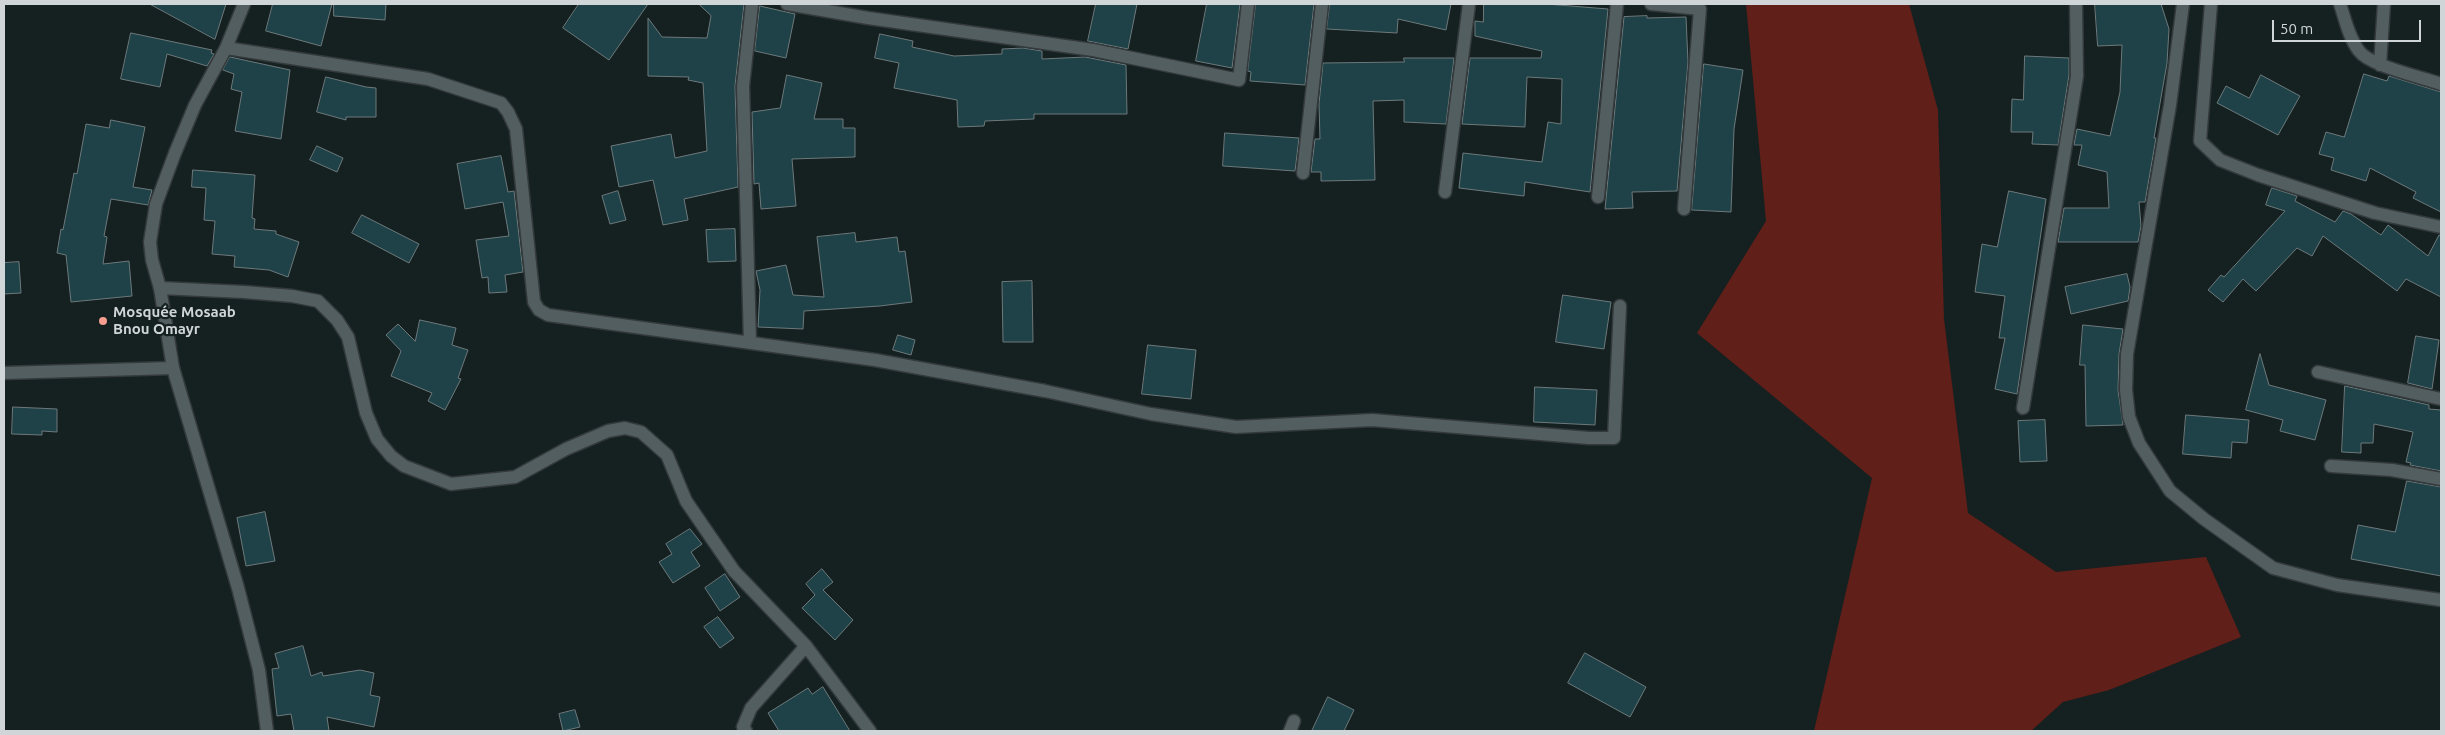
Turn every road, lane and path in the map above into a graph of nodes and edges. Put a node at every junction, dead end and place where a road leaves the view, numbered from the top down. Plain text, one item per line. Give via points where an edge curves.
1 (244, 4) edge
2 (752, 4) edge
3 (787, 4) edge
4 (1248, 4) edge
5 (1322, 4) edge
6 (1469, 4) edge
7 (1617, 4) edge
8 (1651, 4) edge
9 (2076, 4) edge
10 (2183, 4) edge
11 (2210, 4) edge
12 (2340, 4) edge
13 (2384, 4) edge
14 (226, 48) junction
15 (2380, 65) junction
16 (2441, 84) edge
17 (1303, 173) dead end
18 (1445, 192) dead end
19 (1598, 197) dead end
20 (1684, 209) dead end
21 (2441, 227) edge
22 (160, 288) junction
23 (1620, 306) dead end
24 (750, 342) junction
25 (173, 368) junction
26 (2318, 372) dead end
27 (4, 373) edge
28 (2441, 399) edge
29 (2023, 408) dead end
30 (2331, 466) dead end
31 (2441, 480) edge
32 (2441, 600) edge
33 (806, 646) junction
34 (267, 731) edge
35 (746, 731) edge
36 (870, 731) edge

1 - 14 street
2 - 24 street via 743,86
3 - 4 street via 1094,50 1238,80
5 - 17 street
6 - 18 street
7 - 19 street
8 - 20 street via 1700,10
9 - 29 street via 2078,76
10 - 32 street via 2170,105 2127,354 2126,390 2130,417 2139,443 2170,491 2273,568 2337,585
11 - 21 street via 2200,141 2220,160 2375,213
12 - 15 street via 2360,52
13 - 15 street
14 - 22 street via 195,105 156,204 150,242
14 - 24 street via 428,79 501,103 516,129 534,302 539,310 548,315
15 - 16 street
22 - 25 street
22 - 33 street via 253,293 318,301 348,337 366,413 376,439 404,466 452,484 515,477 608,431 625,428 641,432 667,455 686,501 734,572
23 - 24 street via 1614,438 1372,420 1236,427 1151,414 875,360
25 - 27 street
25 - 34 street via 238,588 259,670
26 - 28 street
30 - 31 street via 2392,470
33 - 35 street via 751,708 743,727
33 - 36 street

